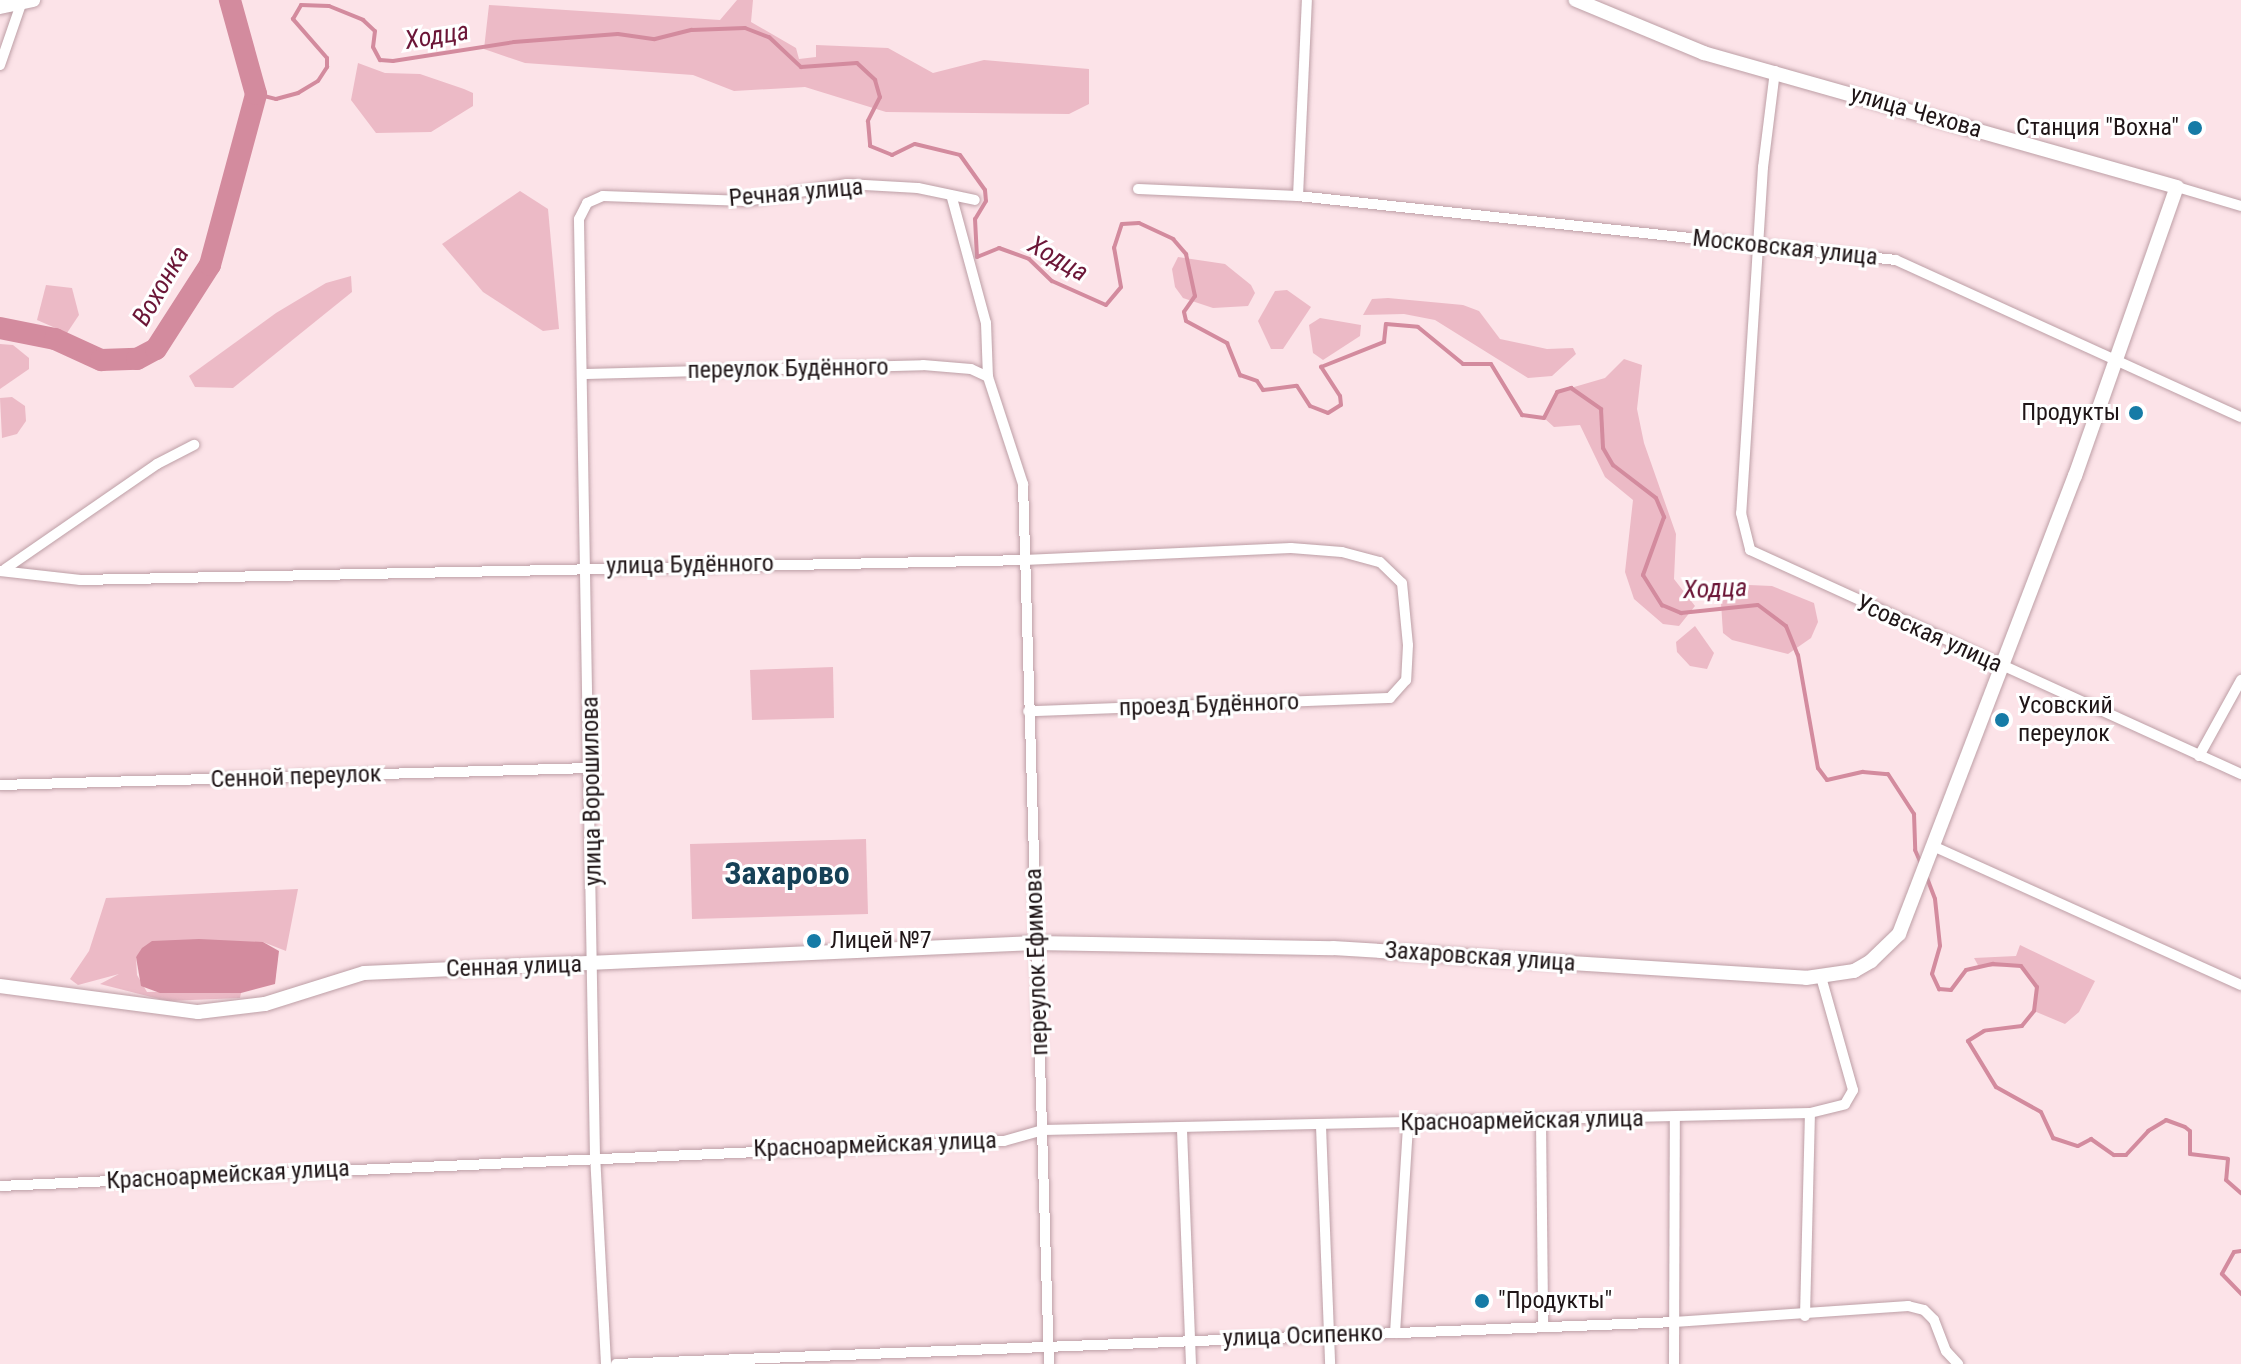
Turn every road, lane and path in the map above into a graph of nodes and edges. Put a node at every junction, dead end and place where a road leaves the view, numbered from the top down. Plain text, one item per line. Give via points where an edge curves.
1 (1307, 0) edge
2 (1576, 0) edge
3 (27, 2) edge
4 (0, 7) edge
5 (0, 65) edge
6 (1775, 71) junction
7 (2177, 187) junction
8 (1138, 189) dead end
9 (1298, 196) junction
10 (952, 198) junction
11 (975, 200) dead end
12 (2241, 206) edge
13 (579, 219) joint
14 (1758, 245) junction
15 (2117, 358) junction
16 (586, 374) junction
17 (988, 377) junction
18 (2241, 417) edge
19 (194, 445) dead end
20 (1024, 560) junction
21 (589, 566) junction
22 (3, 570) edge
23 (2002, 667) junction
24 (2241, 680) edge
25 (1390, 698) joint
26 (1028, 711) junction
27 (2199, 756) junction
28 (591, 768) junction
29 (2241, 774) edge
30 (0, 785) edge
31 (1933, 846) junction
32 (1035, 943) junction
33 (596, 964) junction
34 (1821, 977) junction
35 (2241, 985) edge
36 (0, 986) edge
37 (1810, 1113) junction
38 (1675, 1117) junction
39 (1541, 1120) junction
40 (1408, 1124) junction
41 (1321, 1126) junction
42 (1043, 1130) junction
43 (1182, 1130) junction
44 (595, 1157) junction
45 (0, 1186) edge
46 (1805, 1316) junction
47 (1674, 1322) junction
48 (1543, 1327) junction
49 (1395, 1333) junction
50 (1329, 1335) junction
51 (1191, 1340) junction
52 (1048, 1347) junction
53 (1946, 1351) junction
54 (606, 1364) edge
55 (616, 1364) edge
56 (1049, 1364) edge
57 (1191, 1364) edge
58 (1330, 1364) edge
59 (1674, 1364) edge
60 (1944, 1364) edge
61 (1958, 1364) edge

1 - 9 street
2 - 6 street, улица Чехова via 1704,53
3 - 4 street
3 - 5 street
6 - 7 street, улица Чехова
6 - 14 street
7 - 12 street, улица Чехова
7 - 15 street
8 - 9 street, Московская улица
9 - 14 street, Московская улица
10 - 11 street, Речная улица
10 - 13 street, Речная улица via 918,188 847,184 746,201 603,196 587,203
10 - 17 street, переулок Ефимова via 986,323
13 - 16 street, улица Ворошилова
14 - 15 street, Московская улица via 1896,260
14 - 23 street, Усовская улица via 1741,513 1750,550
15 - 18 street, Московская улица
15 - 23 street
16 - 17 street, переулок Будённого via 923,365 971,369
16 - 21 street, улица Ворошилова
17 - 20 street, переулок Ефимова via 1020,462
19 - 22 street via 157,464
20 - 21 street, улица Будённого
20 - 25 street, улица Будённого via 1262,548 1342,552 1380,562 1402,583 1406,607 1406,680
20 - 26 street, переулок Ефимова
21 - 22 street, улица Будённого via 80,580
21 - 28 street, улица Ворошилова
23 - 27 street, Усовская улица
23 - 31 street
24 - 27 street
25 - 26 street, проезд Будённого
26 - 32 street, переулок Ефимова
27 - 29 street, Усовская улица
28 - 30 street, Сенной переулок
28 - 33 street, улица Ворошилова
31 - 34 street, Захаровская улица via 1899,934 1871,961
31 - 35 street
32 - 33 street, Сенная улица
32 - 34 street, Захаровская улица via 1333,948
32 - 42 street, переулок Ефимова
33 - 36 street, Сенная улица via 349,975 265,1004 198,1012
33 - 44 street, улица Ворошилова
34 - 37 street, Красноармейская улица via 1853,1090 1845,1104
37 - 38 street, Красноармейская улица
37 - 46 street
38 - 39 street, Красноармейская улица
38 - 47 street
39 - 40 street, Красноармейская улица
39 - 48 street
40 - 41 street, Красноармейская улица
40 - 49 street
41 - 43 street, Красноармейская улица
41 - 50 street
42 - 43 street, Красноармейская улица
42 - 44 street, Красноармейская улица via 1004,1141
42 - 52 street, переулок Ефимова
43 - 51 street
44 - 45 street, Красноармейская улица
44 - 54 street, улица Ворошилова
46 - 47 street, улица Осипенко
46 - 53 street, улица Осипенко via 1916,1308 1934,1320
47 - 48 street, улица Осипенко
47 - 59 street
48 - 49 street, улица Осипенко
49 - 50 street, улица Осипенко
50 - 51 street, улица Осипенко
50 - 58 street
51 - 52 street, улица Осипенко
51 - 57 street
52 - 55 street, улица Осипенко
52 - 56 street, переулок Ефимова
53 - 60 street
53 - 61 street, улица Осипенко

